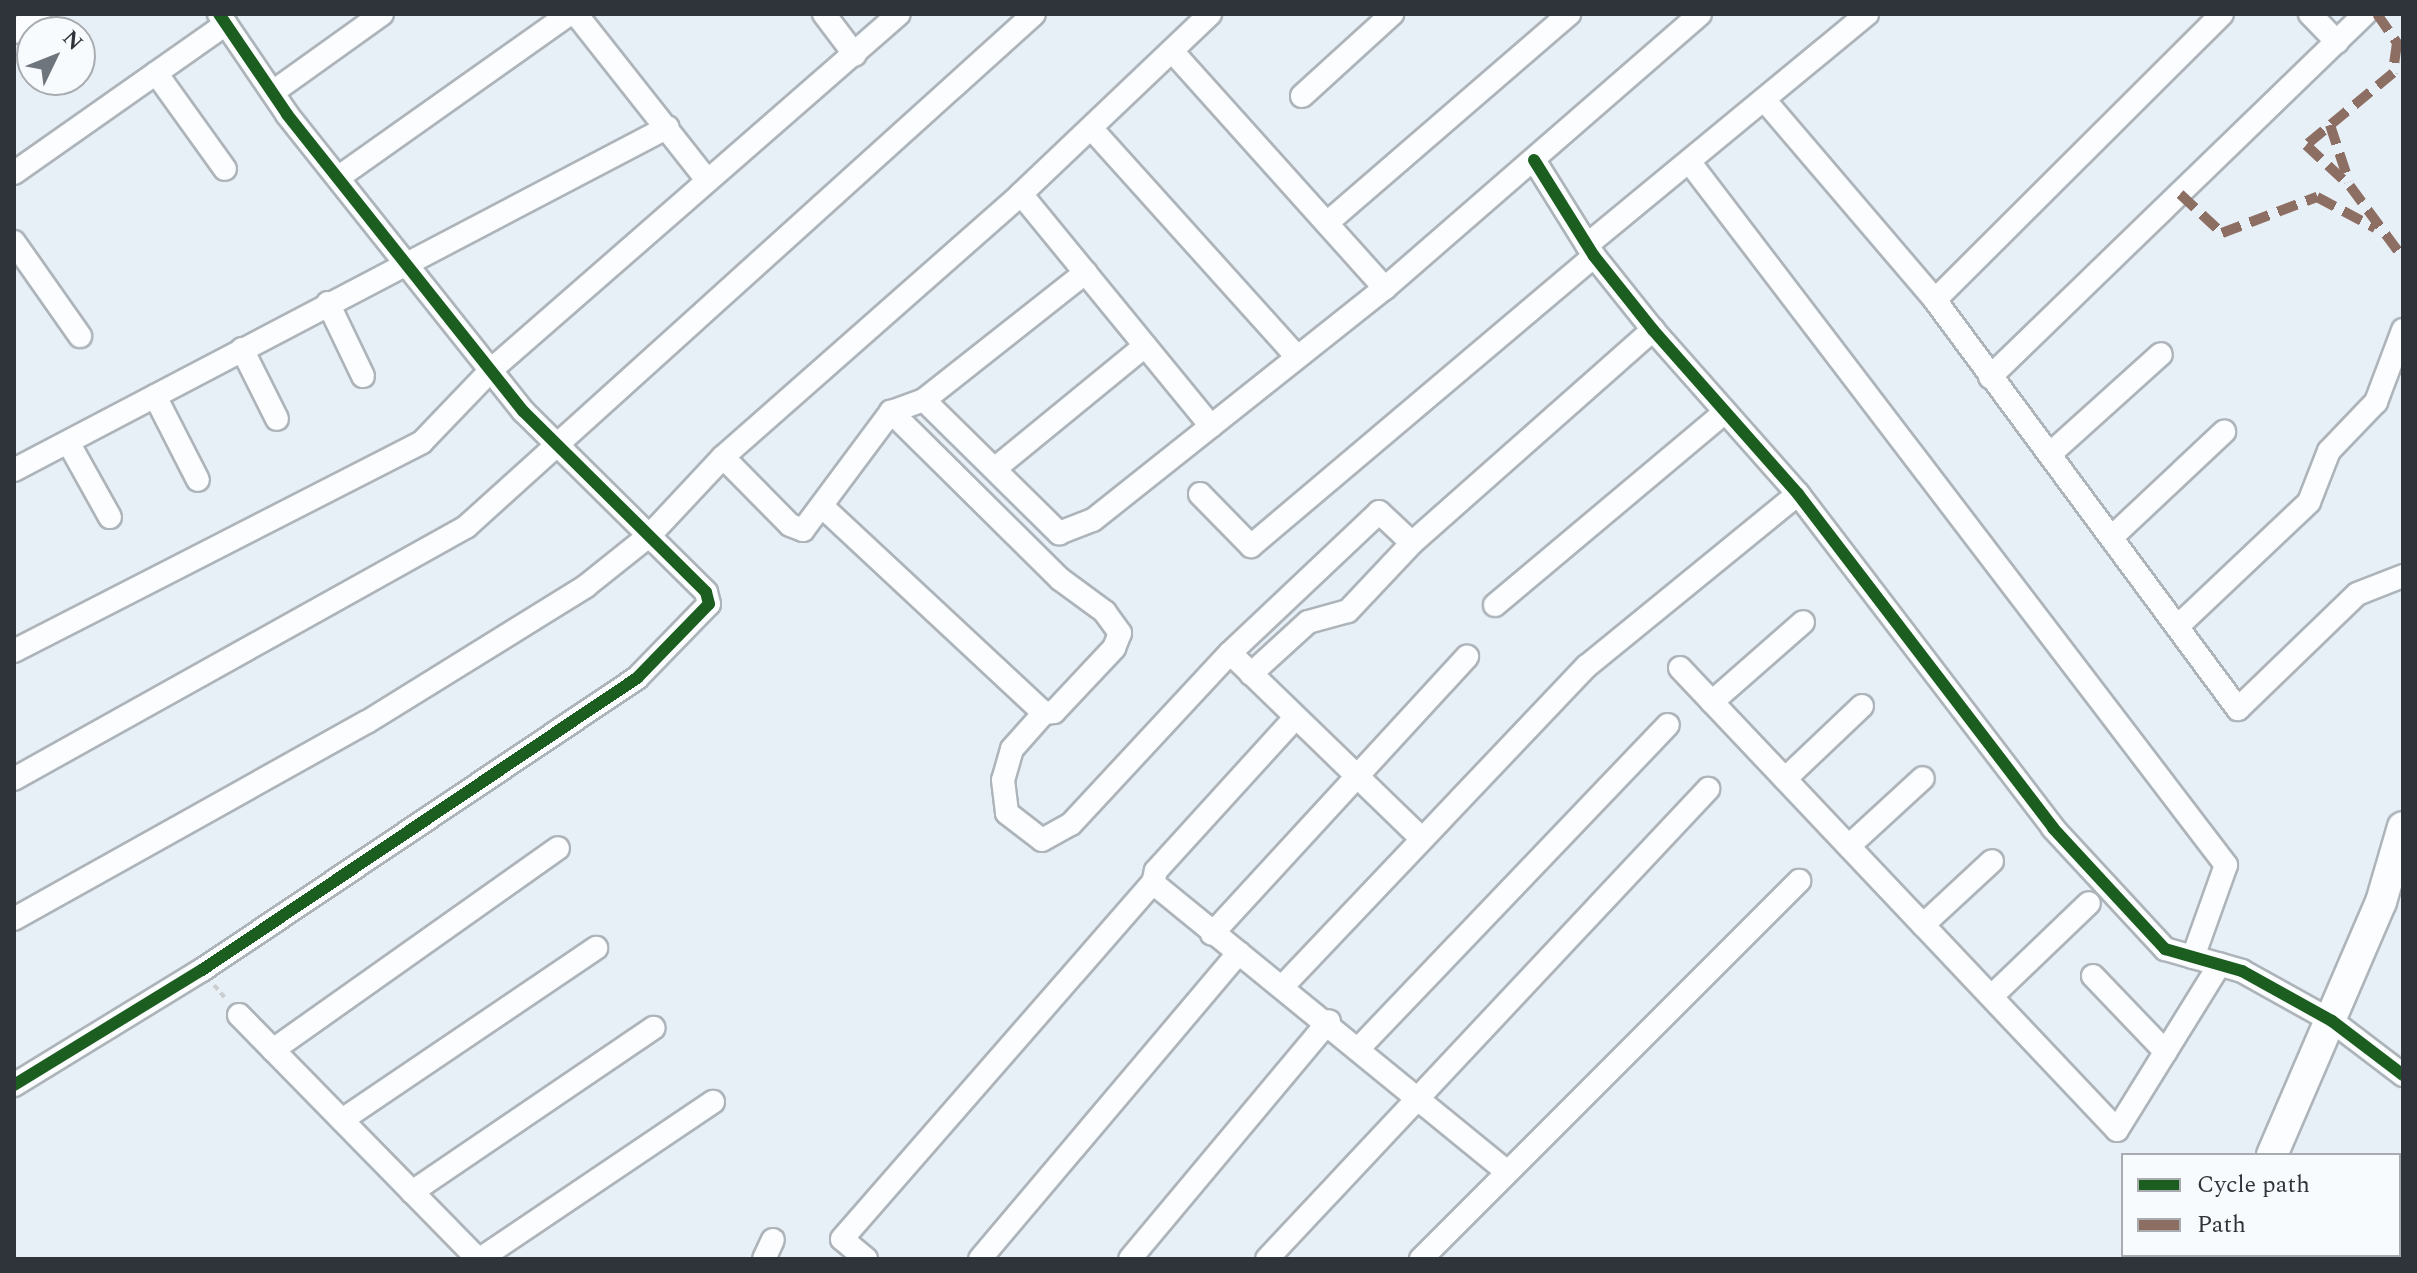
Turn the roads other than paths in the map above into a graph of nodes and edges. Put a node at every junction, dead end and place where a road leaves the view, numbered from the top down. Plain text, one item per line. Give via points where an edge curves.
1 (39, 14) edge
2 (382, 14) edge
3 (569, 14) edge
4 (576, 14) edge
5 (824, 14) edge
6 (899, 14) edge
7 (1034, 14) edge
8 (1210, 14) edge
9 (1392, 14) edge
10 (1569, 14) edge
11 (1700, 14) edge
12 (1867, 14) edge
13 (2222, 14) edge
14 (2310, 14) edge
15 (2365, 14) edge
16 (223, 19) edge
17 (14, 32) edge
18 (2337, 42) junction
19 (1172, 51) junction
20 (855, 55) junction
21 (156, 73) junction
22 (273, 92) junction
23 (1302, 96) dead end
24 (1767, 103) junction
25 (668, 127) junction
26 (1091, 128) junction
27 (1534, 160) junction
28 (1691, 164) junction
29 (225, 169) dead end
30 (14, 173) edge
31 (339, 177) junction
32 (707, 180) junction
33 (1021, 194) junction
34 (1327, 223) junction
35 (14, 242) edge
36 (1591, 251) junction
37 (406, 262) junction
38 (1086, 272) junction
39 (1385, 288) junction
40 (1935, 300) junction
41 (328, 303) junction
42 (1653, 330) junction
43 (2403, 330) edge
44 (80, 336) dead end
45 (1145, 346) junction
46 (242, 349) junction
47 (2161, 354) dead end
48 (1297, 357) junction
49 (491, 370) junction
50 (363, 376) dead end
51 (1990, 377) junction
52 (155, 396) junction
53 (924, 400) junction
54 (891, 412) junction
55 (1725, 412) junction
56 (277, 419) dead end
57 (1211, 426) junction
58 (2224, 432) dead end
59 (68, 442) junction
60 (558, 447) junction
61 (2050, 454) junction
62 (723, 457) junction
63 (997, 467) junction
64 (14, 470) edge
65 (198, 480) dead end
66 (1200, 494) dead end
67 (1798, 494) junction
68 (825, 509) junction
69 (110, 517) dead end
70 (650, 535) junction
71 (2112, 537) junction
72 (1412, 543) junction
73 (2403, 576) edge
74 (1495, 605) dead end
75 (1803, 622) dead end
76 (2177, 627) junction
77 (14, 651) edge
78 (1230, 653) junction
79 (1467, 657) dead end
80 (1680, 668) dead end
81 (1251, 674) junction
82 (1712, 702) junction
83 (1862, 706) dead end
84 (1044, 713) junction
85 (1295, 718) junction
86 (1668, 725) dead end
87 (1356, 777) junction
88 (1923, 778) dead end
89 (14, 779) edge
90 (1785, 779) junction
91 (1708, 789) dead end
92 (2403, 827) edge
93 (1422, 839) junction
94 (1849, 846) junction
95 (558, 848) dead end
96 (1992, 861) dead end
97 (1799, 881) dead end
98 (1153, 883) junction
99 (2089, 903) dead end
100 (14, 919) edge
101 (1923, 925) junction
102 (1212, 934) junction
103 (596, 948) dead end
104 (1239, 953) junction
105 (2193, 957) junction
106 (2220, 964) junction
107 (2093, 976) dead end
108 (1284, 985) junction
109 (1992, 996) junction
110 (239, 1015) road end
111 (1329, 1021) junction
112 (2332, 1021) junction
113 (653, 1028) dead end
114 (1361, 1046) junction
115 (273, 1050) junction
116 (2166, 1052) junction
117 (2399, 1063) edge
118 (14, 1085) edge
119 (1418, 1092) junction
120 (713, 1102) dead end
121 (342, 1120) junction
122 (2273, 1153) edge
123 (1506, 1171) junction
124 (412, 1192) junction
125 (479, 1259) edge
126 (866, 1259) edge
127 (980, 1259) edge
128 (1130, 1259) edge
129 (1267, 1259) edge
130 (1421, 1259) edge

1 - 17 street
2 - 22 street
3 - 31 street
4 - 25 street
5 - 20 street
6 - 20 street
7 - 60 street
8 - 19 street
9 - 23 street
10 - 34 street
11 - 27 street
12 - 24 street
13 - 40 street
14 - 18 street
15 - 18 street
16 - 21 street
16 - 22 street
18 - 51 street
19 - 26 street
19 - 34 street
20 - 32 street
21 - 29 street
21 - 30 street
22 - 31 street
24 - 28 street
24 - 40 street
25 - 32 street
25 - 37 street
26 - 33 street
26 - 48 street
27 - 36 street
27 - 39 street
28 - 36 street
28 - 105 street via 2226,865
31 - 37 street
32 - 49 street
33 - 38 street
33 - 62 street
34 - 39 street
35 - 44 street
36 - 42 street
36 - 66 street via 1251,546
37 - 41 street
37 - 49 street
38 - 45 street
38 - 53 street
39 - 48 street
40 - 51 street
41 - 46 street
41 - 50 street
42 - 55 street
42 - 72 street
43 - 76 street via 2376,402 2329,451 2309,502
45 - 57 street
45 - 63 street
46 - 52 street
46 - 56 street
47 - 61 street
48 - 57 street
49 - 60 street
49 - 77 street via 422,442
51 - 61 street
52 - 59 street
52 - 65 street
53 - 54 street
53 - 63 street
54 - 68 street
54 - 84 street via 1120,633 1054,712
55 - 67 street
55 - 74 street
57 - 63 street via 1093,520 1059,533
58 - 71 street
59 - 64 street
59 - 69 street
60 - 70 street
60 - 89 street via 466,527
61 - 71 street
62 - 68 street via 790,525 803,530
62 - 70 street
67 - 93 street via 1587,666
67 - 105 street via 2053,828 2165,949
68 - 84 street
70 - 100 street via 586,586 367,722
70 - 118 street via 706,592 704,615 637,678 202,970
71 - 76 street
72 - 78 street via 1379,512
72 - 81 street via 1348,611 1308,622
73 - 76 street via 2357,594 2238,709
75 - 82 street
78 - 81 street
78 - 84 street via 1071,824 1042,840 1007,813 1003,780 1012,749
79 - 87 street
80 - 82 street
81 - 85 street
82 - 90 street
83 - 90 street
85 - 87 street
85 - 98 street via 1156,871
86 - 114 street
87 - 93 street
87 - 102 street
88 - 94 street
90 - 94 street
91 - 119 street
92 - 112 main road
93 - 108 street
94 - 101 street
95 - 115 street
96 - 101 street
97 - 123 street
98 - 102 street
98 - 126 street via 842,1239
99 - 109 street
101 - 109 street
102 - 104 street
103 - 121 street
104 - 108 street
104 - 127 street
105 - 106 street
106 - 112 street
106 - 116 street
107 - 116 street
108 - 111 street
109 - 116 street via 2117,1130
110 - 115 street
111 - 114 street
111 - 128 street
112 - 117 street
112 - 122 main road
113 - 124 street
114 - 119 street
115 - 121 street
119 - 123 street
119 - 129 street
120 - 125 street
121 - 124 street
123 - 130 street
124 - 125 street

